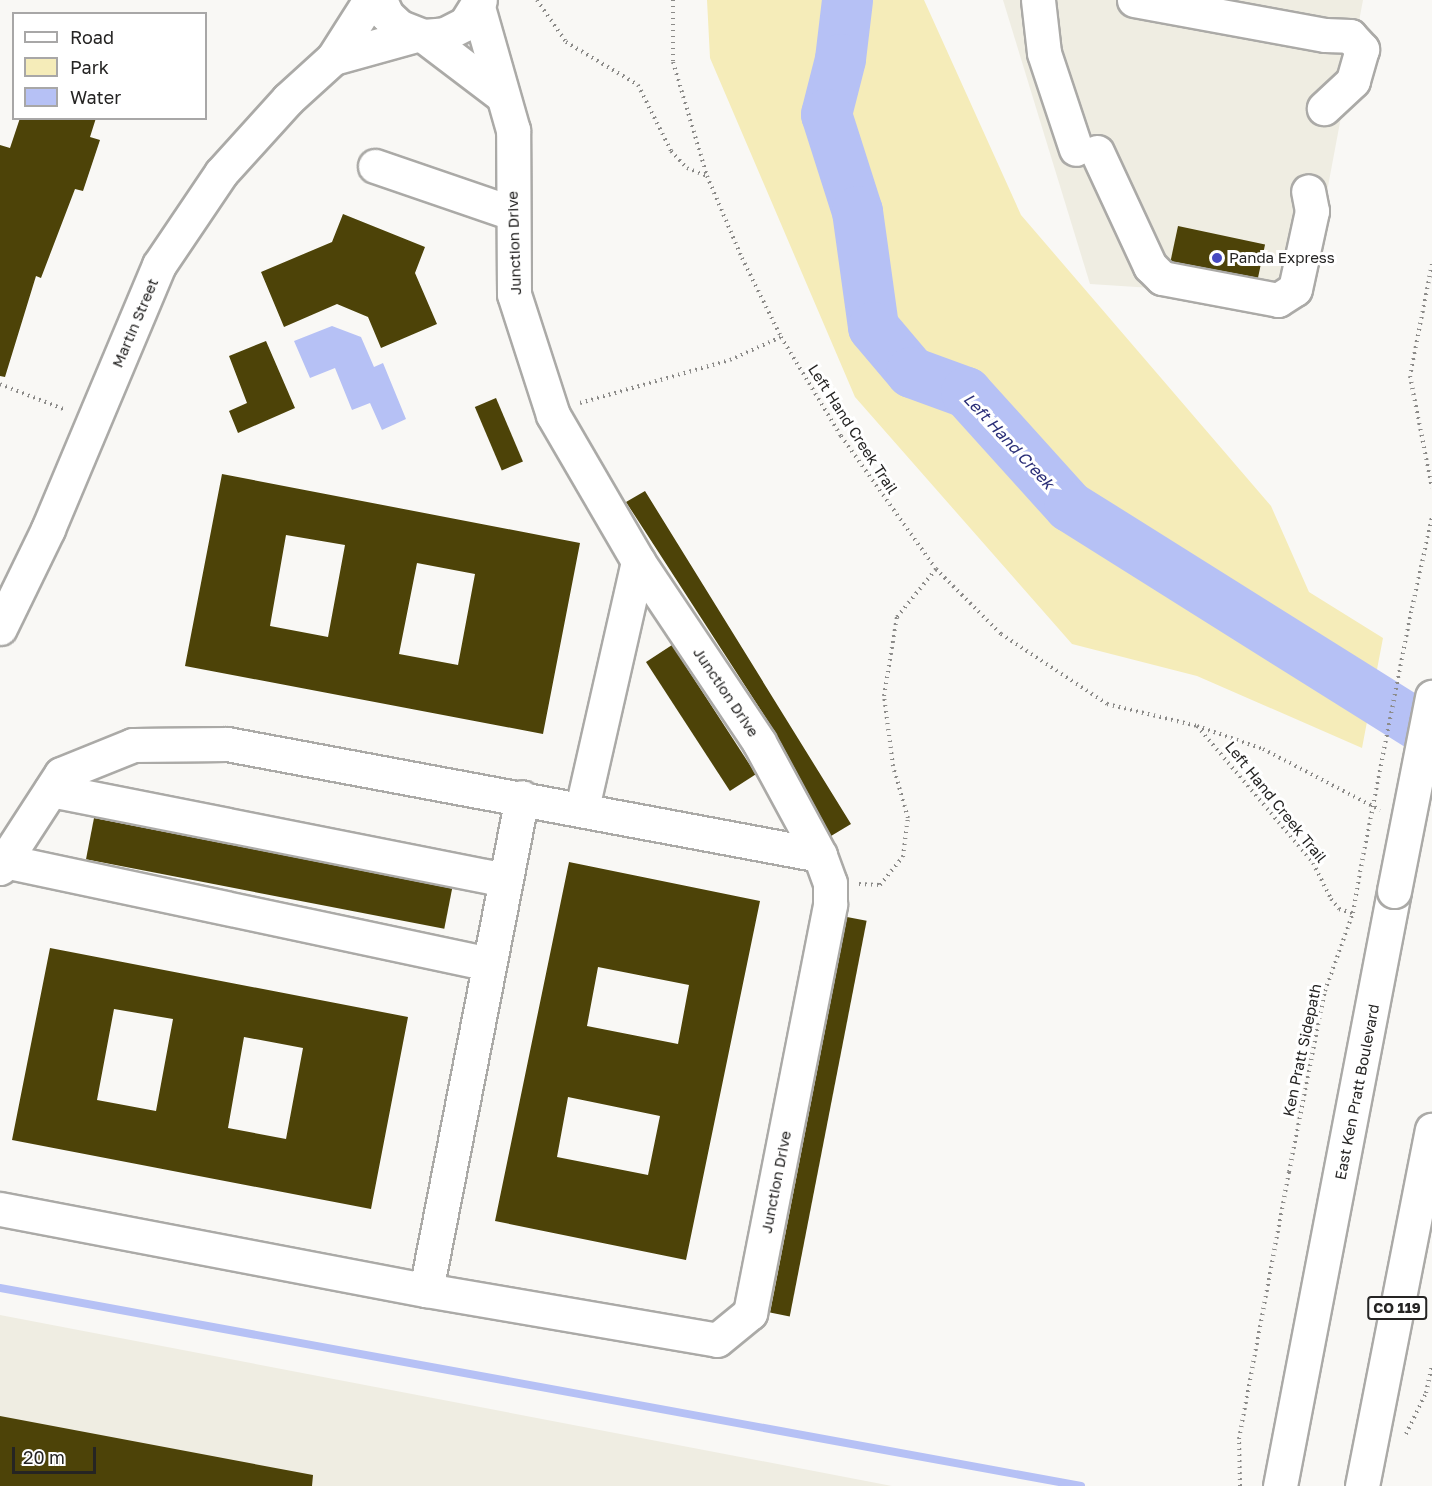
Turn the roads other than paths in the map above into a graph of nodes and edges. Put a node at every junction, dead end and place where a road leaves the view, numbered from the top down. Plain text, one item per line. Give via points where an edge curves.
1 (370, 0) edge
2 (380, 0) edge
3 (1038, 0) edge
4 (1134, 0) edge
5 (479, 3) edge
6 (420, 35) junction
7 (333, 58) junction
8 (500, 94) junction
9 (1324, 108) dead end
10 (375, 166) dead end
11 (1308, 191) dead end
12 (512, 213) junction
13 (638, 561) junction
14 (0, 628) edge
15 (1432, 697) edge
16 (51, 790) junction
17 (522, 797) junction
18 (582, 808) junction
19 (0, 863) edge
20 (825, 869) junction
21 (505, 880) junction
22 (489, 964) junction
23 (1432, 1130) edge
24 (1343, 1164) junction
25 (0, 1209) edge
26 (426, 1290) junction
27 (1263, 1486) edge
28 (1280, 1486) edge
29 (1362, 1486) edge

1 - 7 main road, Martin Street
2 - 6 main road via 394,21
3 - 11 main road via 1044,53 1087,151 1150,266 1162,278 1278,300 1295,290 1312,211
4 - 9 main road via 1325,36 1350,36 1362,49 1353,81
5 - 6 main road, Martin Street via 465,24 446,34
5 - 8 main road, Junction Drive
6 - 7 main road, Martin Street
6 - 8 main road
7 - 14 main road, Martin Street via 288,99 221,173 159,265 48,529
8 - 12 main road, Junction Drive via 513,130
10 - 12 main road
12 - 13 main road, Junction Drive via 514,294 553,415
13 - 18 main road
13 - 20 main road, Junction Drive via 759,742
15 - 24 main road, East Ken Pratt Boulevard, bridge
16 - 17 main road via 61,774 134,745 227,744
16 - 19 main road
16 - 21 main road
17 - 18 main road
17 - 21 main road
18 - 20 main road
19 - 22 main road
20 - 26 main road, Junction Drive via 830,904 750,1313 717,1340
21 - 22 main road
22 - 26 main road
23 - 29 main road, CO 119
24 - 27 main road via 1324,1180
24 - 28 main road, East Ken Pratt Boulevard
25 - 26 main road

